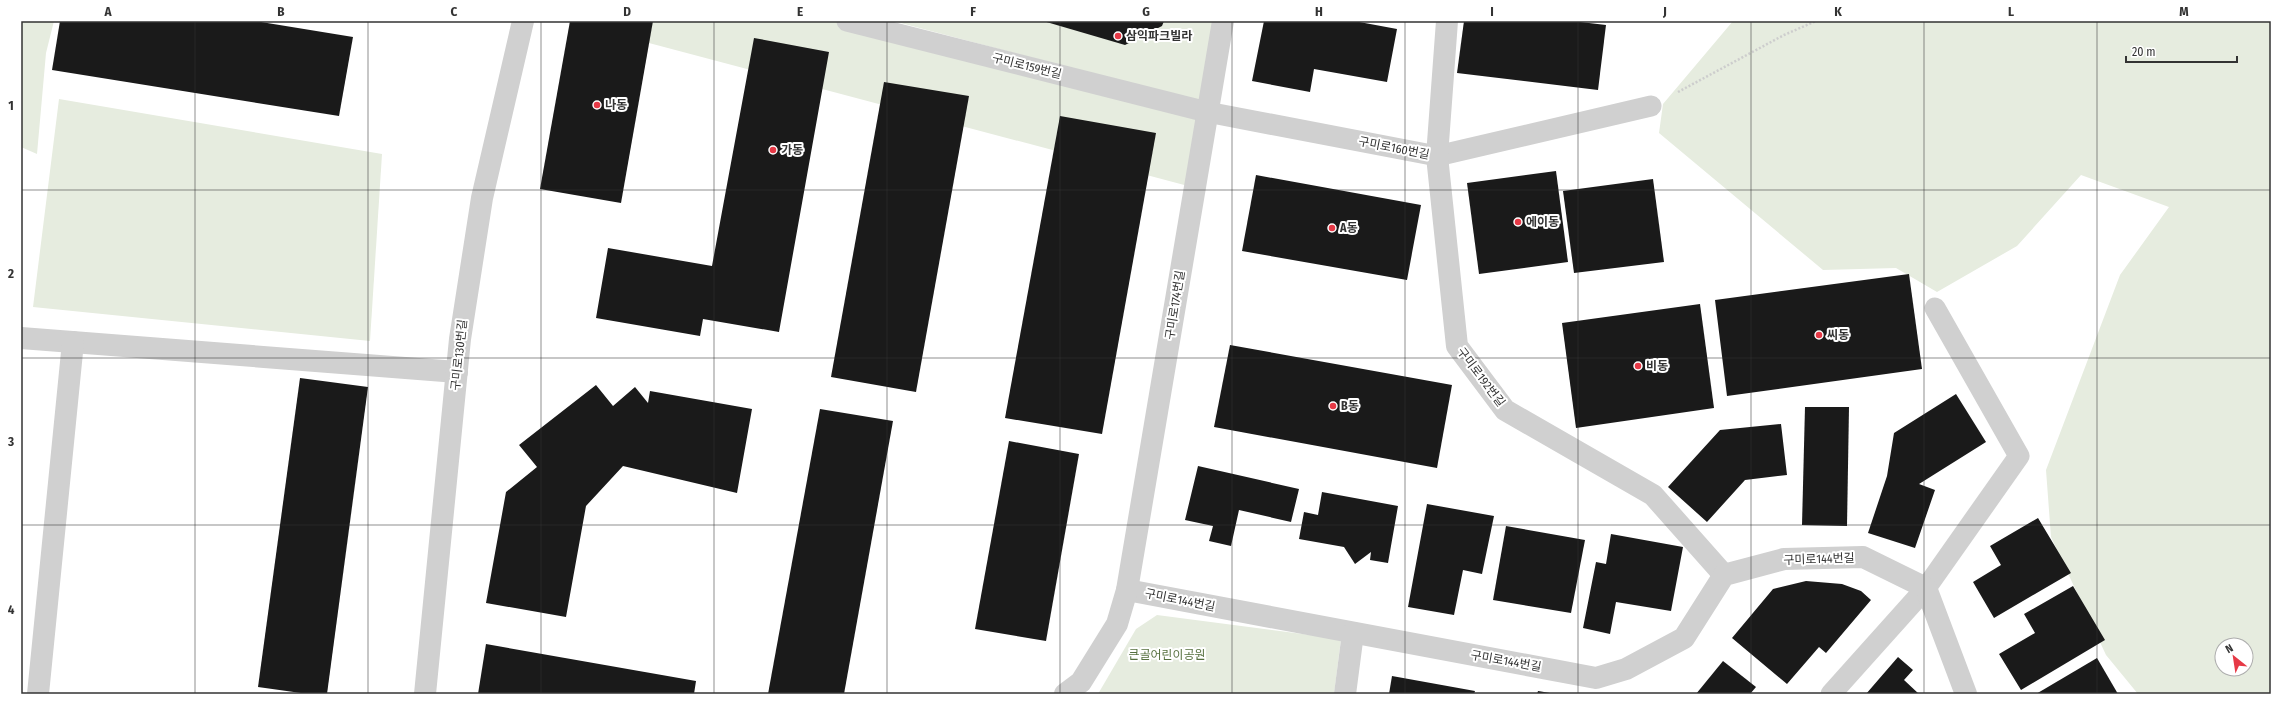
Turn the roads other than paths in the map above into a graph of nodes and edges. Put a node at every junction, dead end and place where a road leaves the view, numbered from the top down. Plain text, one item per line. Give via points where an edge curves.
1 (523, 21) edge
2 (847, 21) edge
3 (1223, 21) edge
4 (1447, 21) edge
5 (1651, 106) road end
6 (1207, 112) junction
7 (1437, 156) junction
8 (1935, 308) dead end
9 (21, 338) edge
10 (73, 342) junction
11 (457, 372) junction
12 (1724, 575) junction
13 (1926, 588) junction
14 (1127, 590) junction
15 (1354, 633) junction
16 (38, 694) edge
17 (425, 694) edge
18 (1065, 694) edge
19 (1345, 694) edge
20 (1831, 694) edge
21 (1966, 694) edge

1 - 11 street, 구미로130번길 via 482,198
2 - 6 street, 구미로159번길
3 - 6 street, 구미로174번길
4 - 7 street, 구미로192번길
5 - 7 street, 구미로160번길
6 - 7 street, 구미로160번길
6 - 14 street, 구미로174번길
7 - 12 street, 구미로192번길 via 1457,346 1505,410 1653,495
8 - 13 street via 2019,456
9 - 10 street
10 - 11 street
10 - 16 street
11 - 17 street, 구미로130번길
12 - 13 street, 구미로144번길 via 1784,559 1863,557
12 - 15 street, 구미로144번길 via 1684,638 1626,669 1596,678
13 - 20 street
13 - 21 street
14 - 15 street, 구미로144번길
14 - 18 street, 구미로144번길 via 1117,624 1081,682
15 - 19 street

